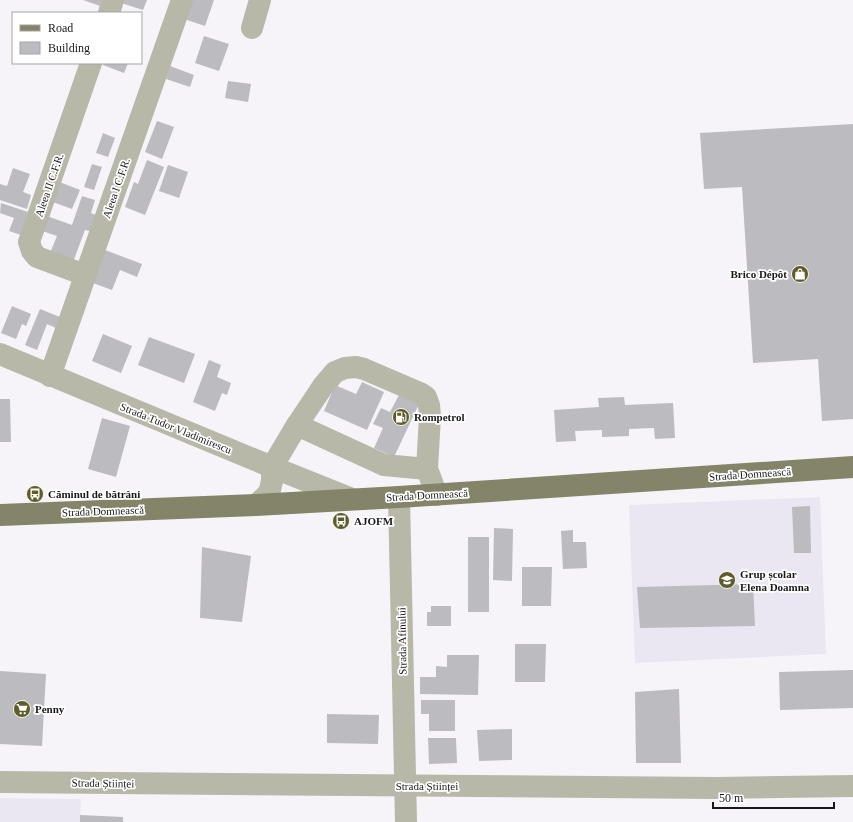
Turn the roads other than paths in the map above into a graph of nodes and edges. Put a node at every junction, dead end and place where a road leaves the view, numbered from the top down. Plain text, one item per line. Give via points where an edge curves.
1 (113, 0) edge
2 (182, 0) edge
3 (260, 0) edge
4 (109, 12) edge
5 (252, 28) dead end
6 (91, 64) edge
7 (85, 275) junction
8 (0, 354) edge
9 (50, 376) junction
10 (297, 425) junction
11 (272, 467) junction
12 (853, 467) edge
13 (427, 469) junction
14 (437, 495) junction
15 (399, 497) junction
16 (352, 499) junction
17 (256, 505) junction
18 (0, 515) edge
19 (0, 782) edge
20 (405, 786) junction
21 (853, 786) edge
22 (406, 822) edge

1 - 4 street
2 - 7 street, Aleea I C.F.R.
3 - 5 street
6 - 7 street, Aleea II C.F.R. via 30,242 37,257
7 - 9 street, Aleea I C.F.R.
8 - 9 street, Strada Tudor Vladimirescu
9 - 11 street, Strada Tudor Vladimirescu
10 - 11 street
10 - 13 street via 384,464
10 - 13 street via 335,372 356,367 426,397 430,416
11 - 16 street, Strada Tudor Vladimirescu
11 - 17 street via 270,490
12 - 14 main road, Strada Domnească
13 - 14 street
14 - 15 main road, Strada Domnească
15 - 16 main road, Strada Domnească
15 - 20 street, Strada Afinului
16 - 17 main road, Strada Domnească
17 - 18 main road, Strada Domnească
19 - 20 street, Strada Științei
20 - 21 street, Strada Științei
20 - 22 street, Strada Afinului

